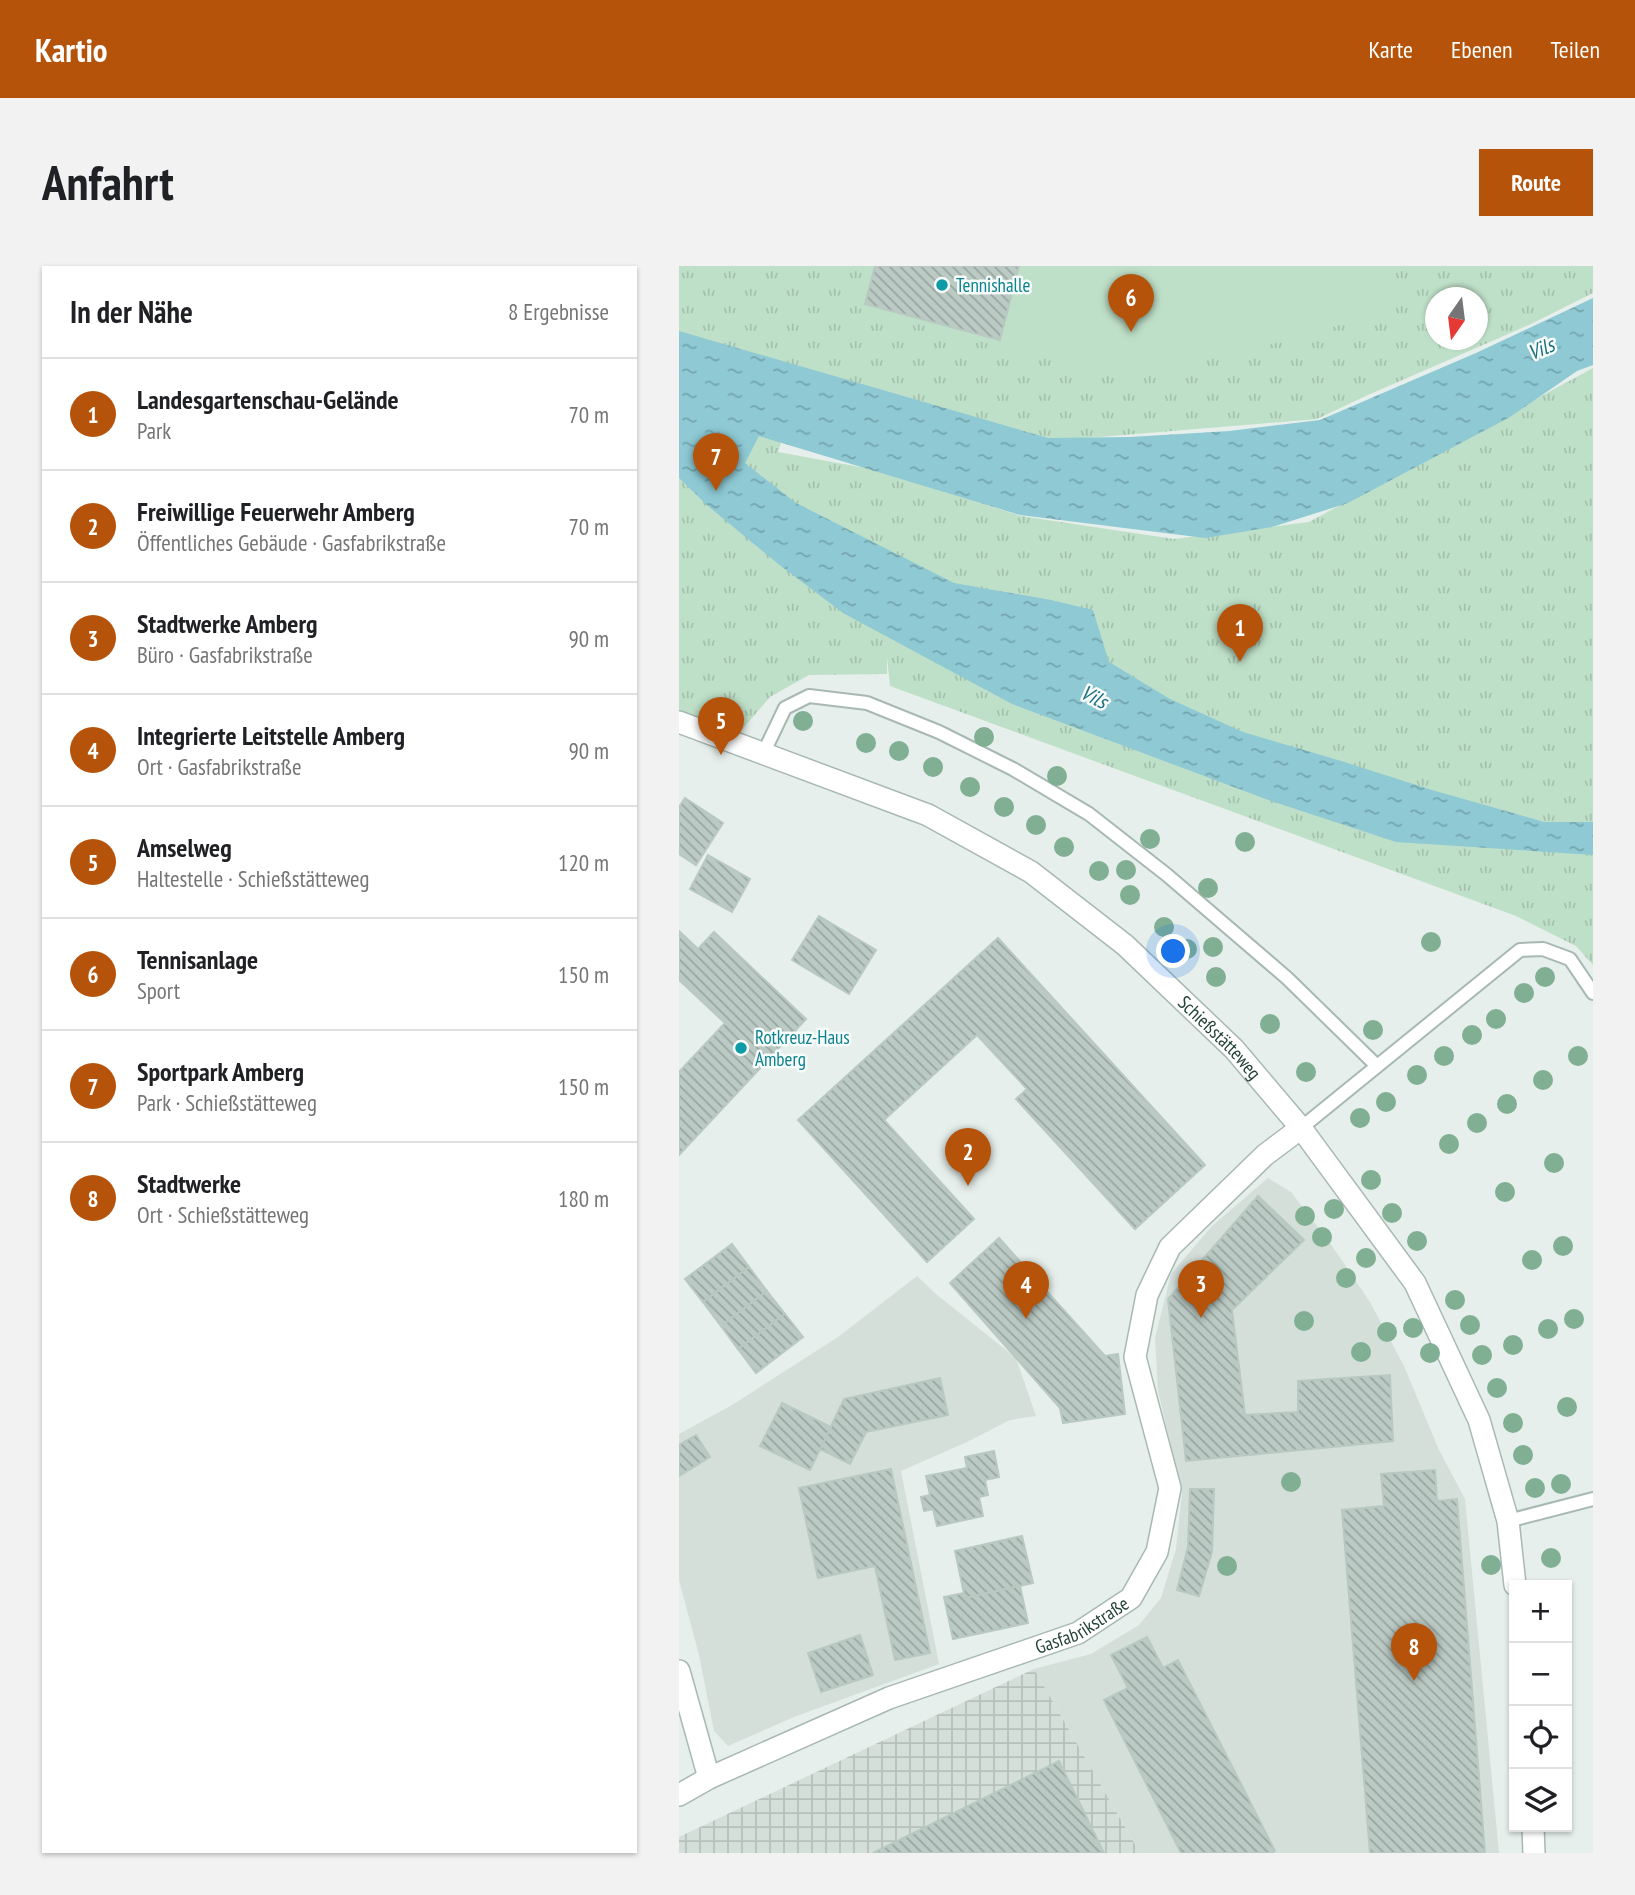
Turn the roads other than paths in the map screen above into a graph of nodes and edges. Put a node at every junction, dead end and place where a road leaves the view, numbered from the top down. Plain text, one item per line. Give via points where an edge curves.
1 (679, 722) edge
2 (763, 754) junction
3 (1593, 993) edge
4 (1377, 1066) junction
5 (1301, 1128) junction
6 (1593, 1499) edge
7 (1508, 1521) junction
8 (1514, 1580) edge
9 (679, 1671) edge
10 (709, 1778) junction
11 (679, 1795) edge
12 (1533, 1832) edge
13 (1535, 1853) edge

1 - 2 street, Schießstätteweg
2 - 4 lane via 785,708 809,696 867,703 1013,769 1089,814 1167,874 1287,978
2 - 5 street, Schießstätteweg via 929,815 1031,872 1125,944 1234,1049
3 - 4 lane via 1570,959 1543,949 1520,950
4 - 5 lane
5 - 7 street, Schießstätteweg via 1415,1283 1479,1420
5 - 10 street, Gasfabrikstraße via 1265,1155 1170,1247 1147,1294 1135,1357 1170,1488 1157,1552 1131,1598 1078,1633 889,1698
6 - 7 lane
7 - 8 street, Schießstätteweg
9 - 10 street
10 - 11 street, Gasfabrikstraße
12 - 13 street

